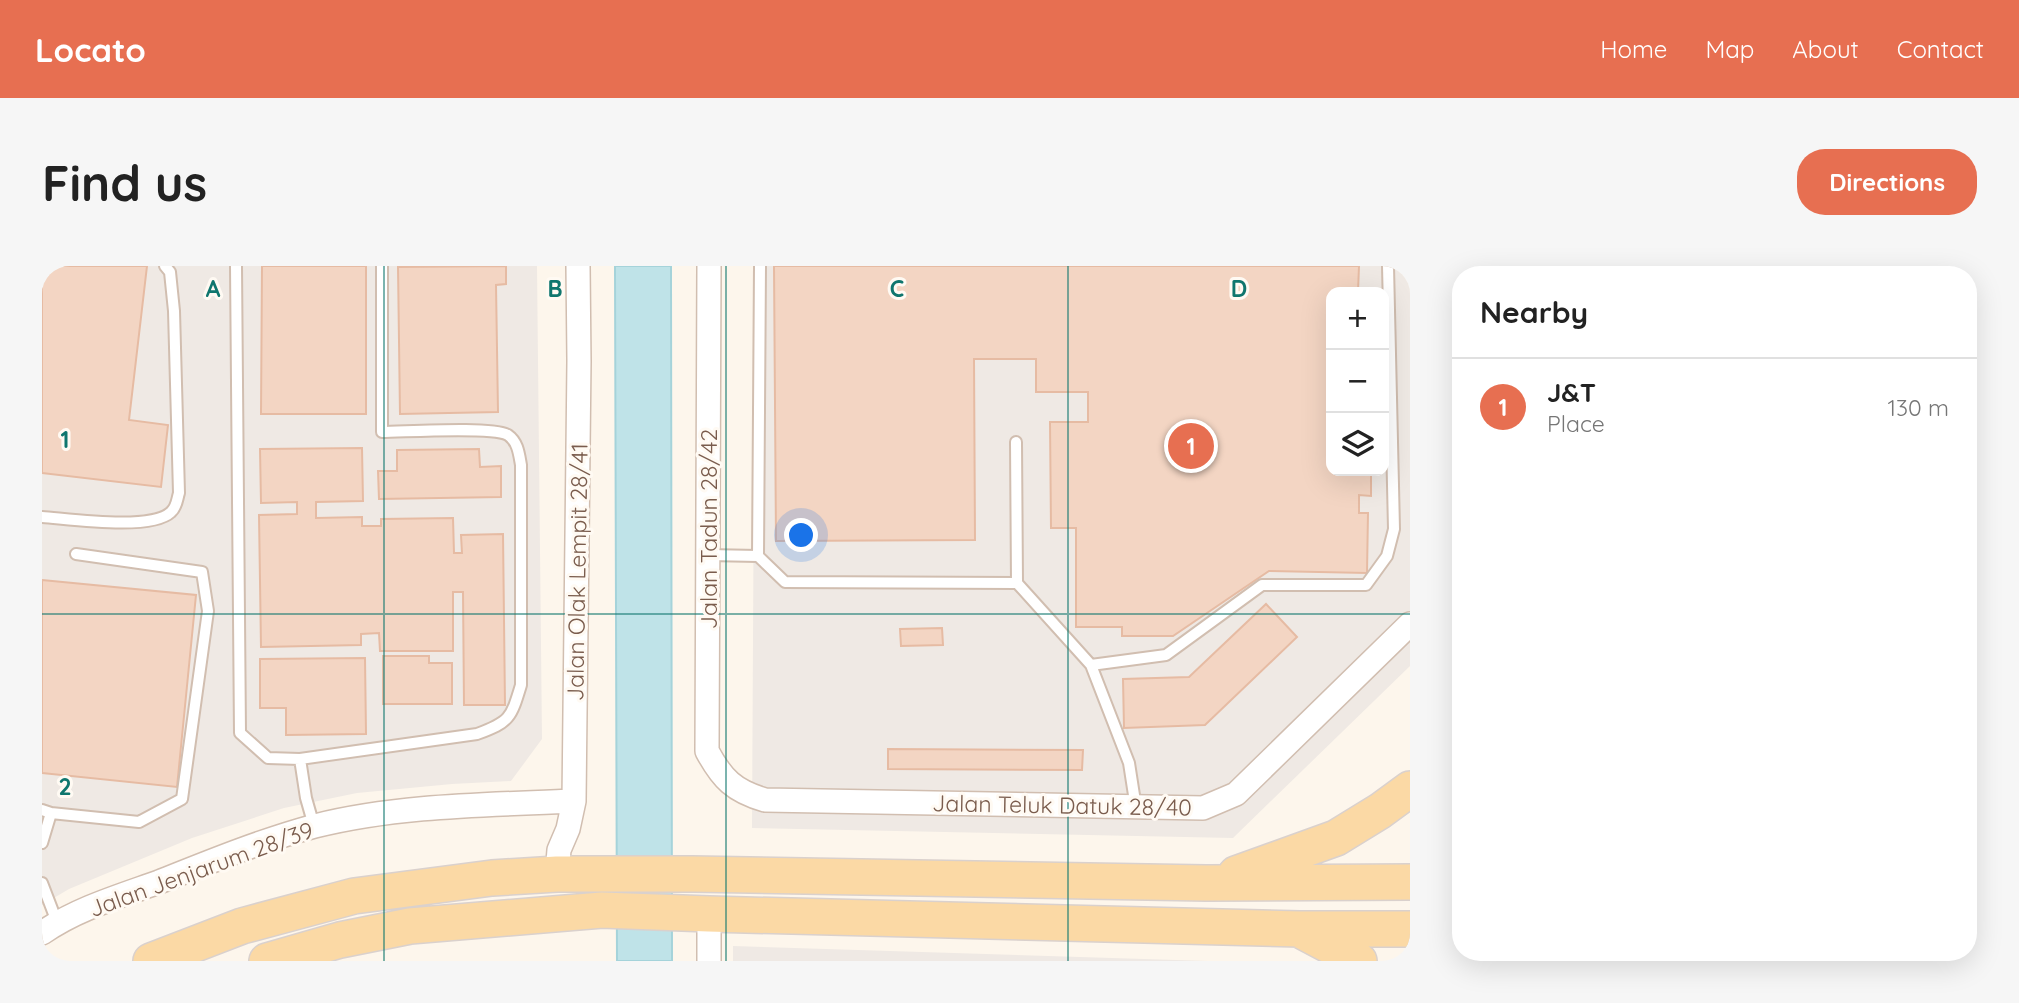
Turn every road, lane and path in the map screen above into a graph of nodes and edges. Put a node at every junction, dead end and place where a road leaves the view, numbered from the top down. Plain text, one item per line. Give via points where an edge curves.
1 (165, 266) edge
2 (236, 266) edge
3 (382, 266) edge
4 (578, 266) edge
5 (709, 266) edge
6 (760, 266) edge
7 (1388, 266) edge
8 (1016, 442) dead end
9 (42, 517) edge
10 (76, 554) dead end
11 (708, 555) junction
12 (758, 556) junction
13 (1017, 583) junction
14 (1410, 624) edge
15 (1091, 665) junction
16 (300, 759) junction
17 (731, 783) joint
18 (1410, 789) edge
19 (574, 801) junction
20 (1136, 808) junction
21 (47, 811) edge
22 (314, 826) junction
23 (42, 843) edge
24 (557, 874) junction
25 (1410, 882) edge
26 (42, 883) edge
27 (1206, 883) junction
28 (698, 914) junction
29 (50, 928) edge
30 (1300, 929) junction
31 (1410, 929) edge
32 (151, 961) edge
33 (267, 961) edge
34 (709, 961) edge
35 (1360, 961) edge

1 - 9 lane via 170,272 174,311 179,492 174,510 167,516 126,524
2 - 16 lane via 240,733 268,758
3 - 16 lane via 382,432 490,430 508,435 517,446 521,465 521,685 502,725 478,734
4 - 19 street, Jalan Olak Lempit 28/41
5 - 11 street, Jalan Tadun 28/42
6 - 12 lane
7 - 15 lane via 1394,529 1388,556 1366,586 1262,585 1166,655
8 - 13 lane
10 - 21 lane via 202,572 208,611 183,799 139,822
11 - 12 lane
11 - 17 street, Jalan Tadun 28/42 via 707,751
12 - 13 lane via 785,582
13 - 15 lane
14 - 20 street, Jalan Teluk Datuk 28/40 via 1236,794 1203,808
15 - 20 lane via 1129,763
16 - 22 lane
17 - 20 street, Jalan Teluk Datuk 28/40 via 745,794 765,800
18 - 27 main road via 1336,838
19 - 22 street, Jalan Jenjarum 28/39 via 407,809
19 - 24 street, Jalan Olak Lempit 28/41
21 - 23 lane
22 - 29 street, Jalan Jenjarum 28/39 via 229,855
24 - 27 main road
24 - 32 main road via 354,896 242,926
25 - 27 main road
26 - 29 lane
28 - 30 main road
28 - 33 main road via 603,910 410,926
28 - 34 street
30 - 31 main road
30 - 35 main road

